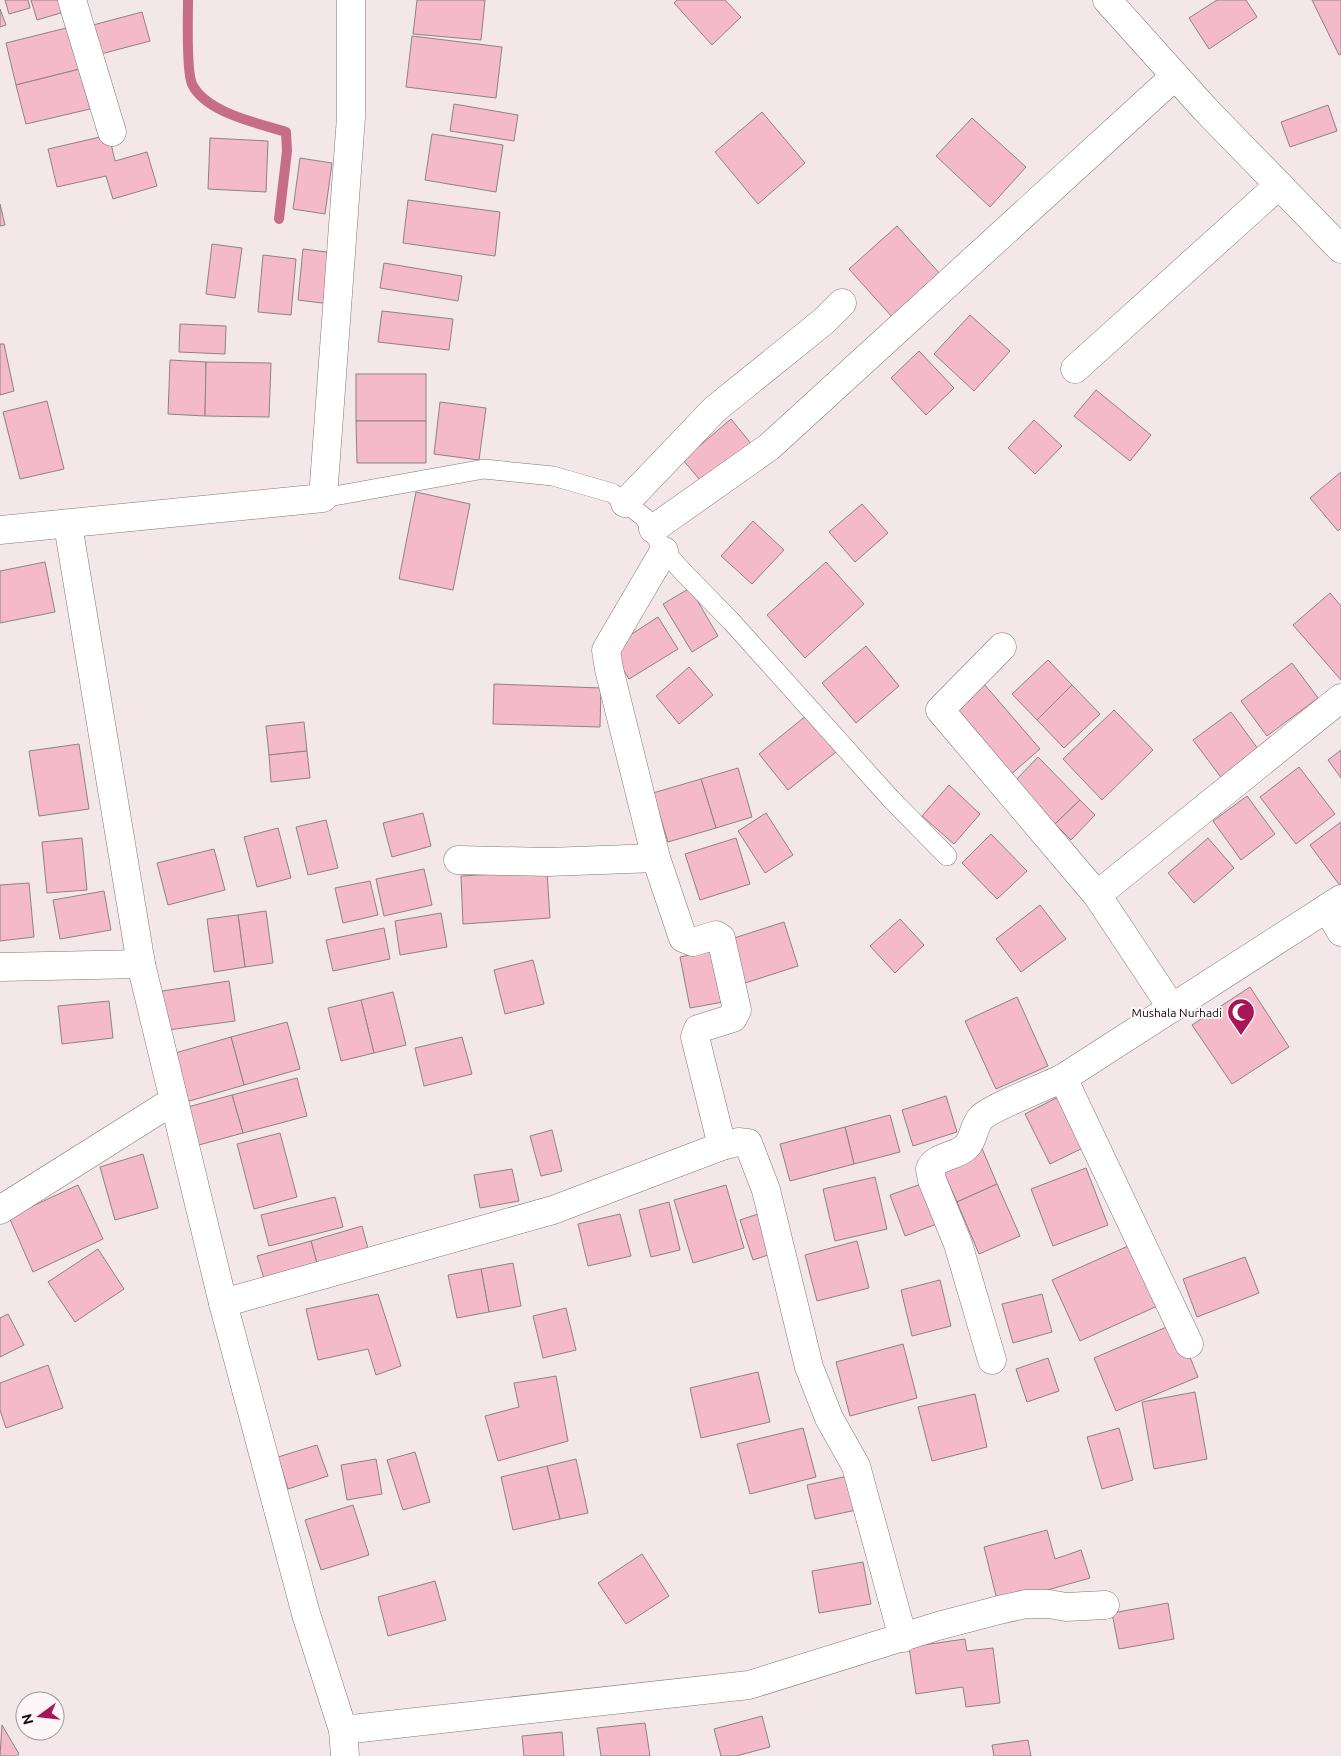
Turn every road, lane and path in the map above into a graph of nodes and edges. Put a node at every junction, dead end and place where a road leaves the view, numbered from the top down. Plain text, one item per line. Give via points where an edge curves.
1 (72, 0) edge
2 (351, 0) edge
3 (1107, 0) edge
4 (1175, 76) junction
5 (112, 132) dead end
6 (1279, 185) junction
7 (1341, 249) edge
8 (842, 303) dead end
9 (1075, 369) dead end
10 (323, 498) junction
11 (625, 503) junction
12 (68, 525) junction
13 (0, 530) edge
14 (658, 540) junction
15 (1002, 647) dead end
16 (1341, 698) edge
17 (947, 856) dead end
18 (656, 858) junction
19 (458, 860) dead end
20 (1097, 895) junction
21 (1334, 904) edge
22 (1341, 932) edge
23 (140, 964) junction
24 (0, 967) edge
25 (1172, 1008) junction
26 (1063, 1078) junction
27 (173, 1101) junction
28 (722, 1146) junction
29 (0, 1210) edge
30 (223, 1304) junction
31 (1189, 1344) dead end
32 (992, 1360) dead end
33 (1105, 1605) dead end
34 (903, 1638) junction
35 (344, 1743) edge

1 - 5 street
2 - 10 street via 351,116
3 - 4 street
4 - 6 street
4 - 14 street via 769,447
6 - 7 street
6 - 9 street
8 - 11 street via 715,409
10 - 11 lane via 484,469 553,476 612,493
10 - 12 street
11 - 14 lane via 644,516
12 - 13 street
12 - 23 street
14 - 17 lane via 891,799
14 - 18 street via 606,650
15 - 20 street via 940,710
16 - 20 street
18 - 19 street via 548,862
18 - 28 street via 683,938 693,942 716,935 721,938 737,1007 733,1018 698,1029 695,1037
20 - 25 street
21 - 22 street
21 - 25 street
23 - 24 street
23 - 27 street
25 - 26 street
26 - 31 street
26 - 32 street via 989,1111 981,1118 966,1148 935,1162 930,1169 958,1244
27 - 29 street
27 - 30 street
28 - 30 street via 553,1210
28 - 34 street via 748,1142 754,1152 809,1367 829,1418 856,1466
30 - 35 street
33 - 34 street via 1026,1604
34 - 35 street via 749,1685

